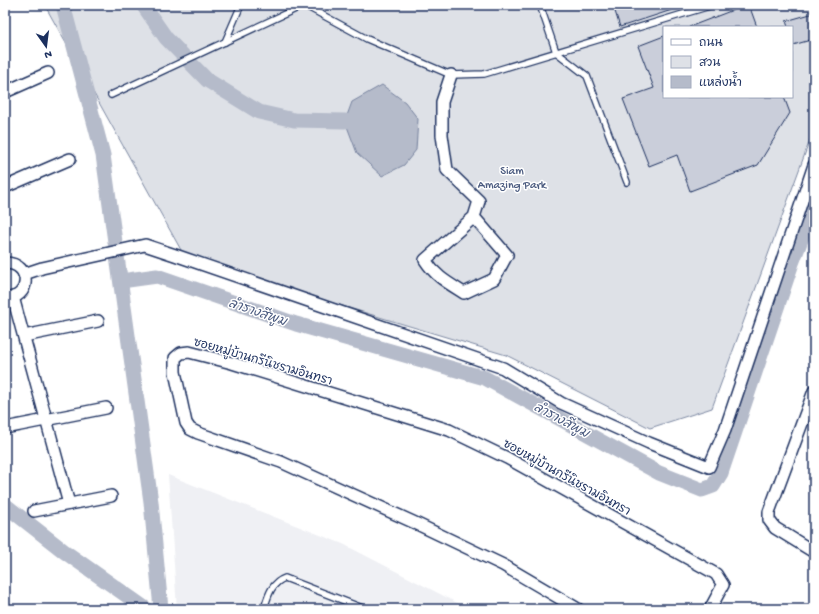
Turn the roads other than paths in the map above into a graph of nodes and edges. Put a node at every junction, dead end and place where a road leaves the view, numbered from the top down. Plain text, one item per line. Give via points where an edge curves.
1 (241, 5) edge
2 (540, 5) edge
3 (713, 5) edge
4 (225, 42) junction
5 (556, 52) junction
6 (48, 73) dead end
7 (451, 75) junction
8 (5, 92) edge
9 (111, 95) dead end
10 (70, 159) dead end
11 (814, 165) edge
12 (626, 182) dead end
13 (5, 187) edge
14 (474, 218) junction
15 (5, 263) edge
16 (24, 274) junction
17 (9, 298) edge
18 (98, 321) dead end
19 (24, 336) junction
20 (814, 391) edge
21 (106, 408) dead end
22 (47, 419) junction
23 (5, 428) edge
24 (111, 496) dead end
25 (69, 504) junction
26 (34, 511) dead end
27 (814, 552) edge
28 (264, 609) edge
29 (365, 609) edge
30 (578, 609) edge
31 (710, 609) edge

1 - 4 lane
2 - 5 lane
3 - 5 lane
4 - 7 lane via 304,5 367,39
4 - 9 lane
5 - 7 lane via 484,74
5 - 12 lane via 587,76
6 - 8 street
7 - 14 street via 442,102 442,135 447,170 479,201
10 - 13 street
11 - 16 street via 725,430 709,467 561,403 503,368 145,245
14 - 14 street via 426,260 440,278 464,293 494,279 507,255
15 - 16 street via 16,265
16 - 17 street via 25,285 19,295
17 - 19 street
18 - 19 street
19 - 22 street
20 - 27 street via 769,512 769,520 775,528
21 - 22 street
22 - 23 street
22 - 25 street
24 - 25 street
25 - 26 street
28 - 29 lane via 271,588 285,578
30 - 31 street, ซอยหมู่บ้านกรีนิชรามอินทรา via 503,565 413,522 281,462 190,429 186,423 175,358 181,353 188,352 232,363 449,430 507,458 716,574 723,585

